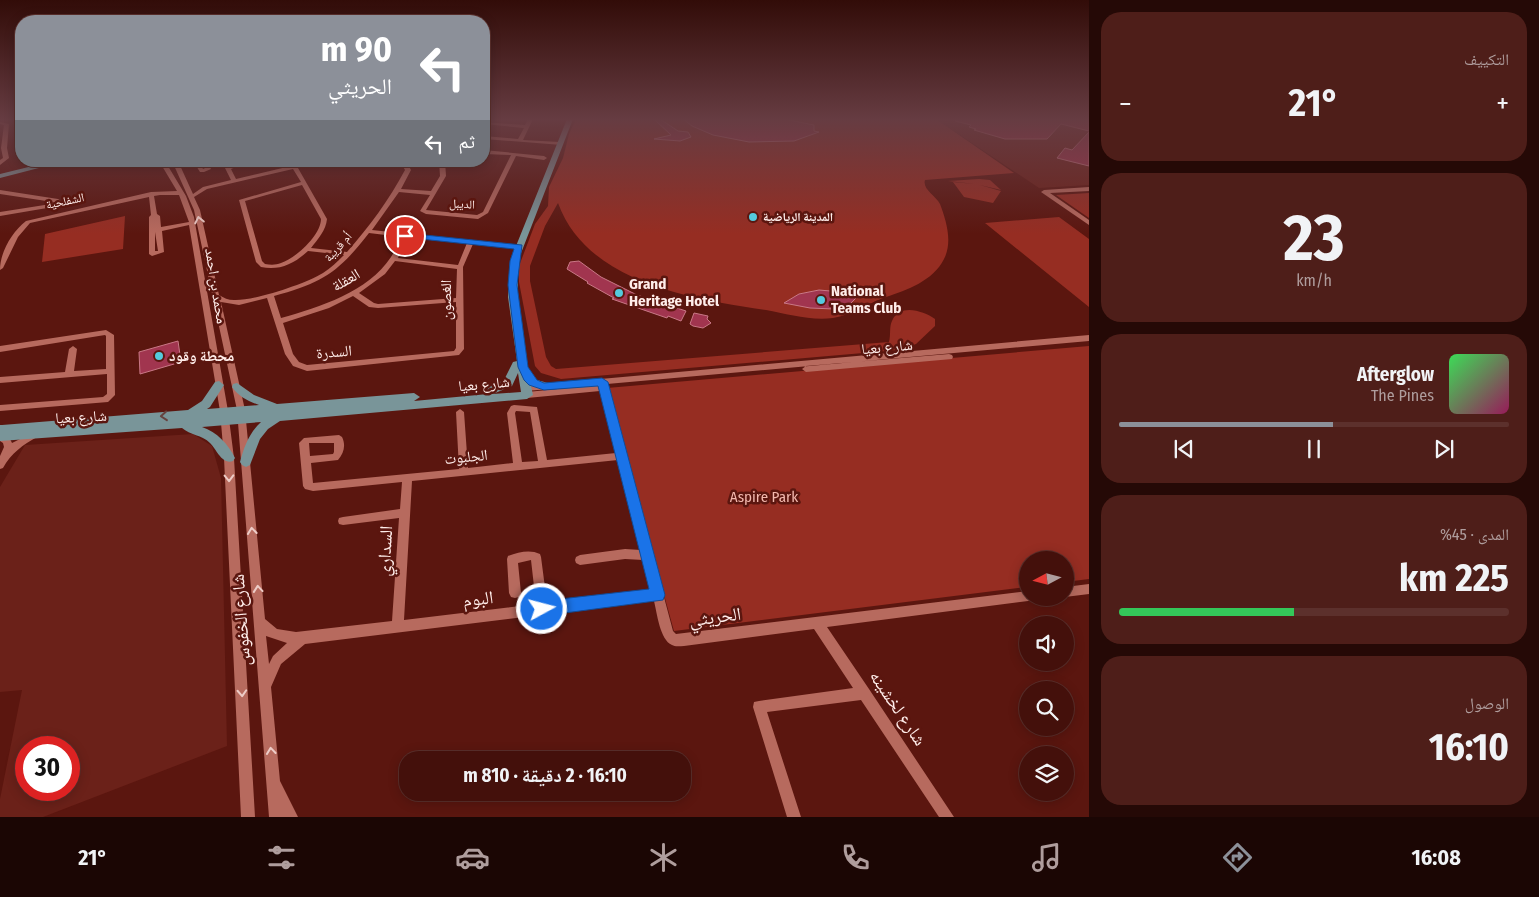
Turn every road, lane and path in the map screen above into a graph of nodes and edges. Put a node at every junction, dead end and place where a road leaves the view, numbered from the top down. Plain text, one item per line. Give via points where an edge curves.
1 (512, 157) edge
2 (537, 157) edge
3 (553, 157) edge
4 (544, 158) dead end
5 (24, 167) edge
6 (34, 167) edge
7 (166, 167) edge
8 (178, 167) edge
9 (199, 167) edge
10 (207, 167) edge
11 (231, 167) edge
12 (295, 167) joint
13 (406, 167) edge
14 (443, 167) edge
15 (0, 174) edge
16 (173, 179) junction
17 (234, 181) junction
18 (304, 183) junction
19 (188, 187) junction
20 (205, 188) junction
21 (398, 190) junction
22 (1089, 190) edge
23 (0, 192) edge
24 (160, 192) junction
25 (181, 193) junction
26 (432, 193) junction
27 (151, 194) junction
28 (193, 196) junction
29 (0, 214) edge
30 (1089, 221) edge
31 (192, 223) junction
32 (367, 231) junction
33 (405, 236) junction
34 (471, 242) junction
35 (516, 246) junction
36 (307, 249) junction
37 (348, 254) junction
38 (393, 259) junction
39 (460, 267) junction
40 (0, 268) edge
41 (355, 294) junction
42 (270, 295) junction
43 (216, 296) junction
44 (460, 300) junction
45 (244, 302) junction
46 (280, 321) junction
47 (222, 322) junction
48 (1089, 338) edge
49 (1054, 344) junction
50 (1089, 344) edge
51 (0, 349) edge
52 (73, 349) dead end
53 (450, 355) joint
54 (520, 366) junction
55 (111, 371) junction
56 (69, 374) junction
57 (0, 380) edge
58 (219, 385) junction
59 (603, 385) junction
60 (544, 386) junction
61 (237, 387) junction
62 (490, 391) junction
63 (522, 392) junction
64 (296, 407) junction
65 (0, 408) edge
66 (460, 412) dead end
67 (189, 413) junction
68 (242, 415) junction
69 (224, 416) junction
70 (278, 418) junction
71 (168, 426) junction
72 (0, 434) edge
73 (34, 435) junction
74 (6, 455) junction
75 (623, 456) junction
76 (228, 458) junction
77 (307, 460) dead end
78 (246, 462) junction
79 (543, 464) junction
80 (0, 465) edge
81 (518, 467) junction
82 (464, 472) junction
83 (407, 478) junction
84 (404, 513) junction
85 (343, 521) dead end
86 (647, 552) junction
87 (625, 554) joint
88 (580, 560) dead end
89 (1089, 588) edge
90 (1074, 590) edge
91 (515, 593) dead end
92 (658, 595) junction
93 (1019, 597) edge
94 (542, 609) junction
95 (261, 622) junction
96 (816, 622) junction
97 (398, 626) junction
98 (302, 638) junction
99 (265, 690) junction
100 (866, 693) junction
101 (274, 780) junction
102 (248, 817) edge
103 (276, 817) edge
104 (291, 817) edge
105 (794, 817) edge
106 (946, 817) edge

1 - 26 street, الديبل via 481,216 425,212 423,207
2 - 4 street
3 - 35 main road
5 - 15 main road
6 - 15 main road
7 - 16 street, محمد بن احمد
8 - 19 street, محمد بن احمد
9 - 10 street via 201,170
11 - 17 street via 228,168
12 - 17 street
12 - 18 street
13 - 21 street, أم قريبة via 408,170
14 - 26 street, الديبل via 444,172
16 - 24 street via 171,187
16 - 25 street, محمد بن احمد
17 - 20 street
18 - 36 street via 324,223
18 - 36 street via 248,197 241,202 263,266 285,264
19 - 20 street
19 - 28 street, محمد بن احمد
20 - 28 street
21 - 26 street, الديبل
21 - 32 street, أم قريبة
22 - 30 street via 1049,193
23 - 29 street via 58,201 53,205
24 - 25 street, الشفلحية
24 - 27 street, الشفلحية
25 - 31 street, محمد بن احمد
27 - 31 street via 155,230
27 - 40 street, الشفلحية via 28,222 15,237
43 -> 28 street, محمد بن احمد
31 - 58 street, محمد بن احمد
32 - 33 street
32 - 37 street, أم قريبة
33 - 34 street
33 - 38 street, العقلة
34 - 35 street
34 - 39 street, الغصون
35 - 54 main road via 506,274
36 - 37 street
37 - 42 street, أم قريبة via 328,274
38 - 39 street
38 - 41 street, العقلة
39 - 44 street, الغصون
41 - 44 street via 378,306
41 - 46 street, العقلة
42 - 45 street, أم قريبة
42 - 46 street, السدرة
43 - 45 street, أم قريبة via 226,302
43 - 47 street, محمد بن احمد
44 - 53 street, الغصون via 460,349
45 - 47 street, أم قريبة via 225,313
46 - 53 street, السدرة via 289,354 296,364 307,368
47 - 61 street, محمد بن احمد
48 - 49 street, شارع بعيا
49 - 50 street, شارع بعيا
49 - 59 street, شارع بعيا
51 - 55 street via 109,332
52 - 56 street
54 - 60 main road via 533,383
54 - 62 main road via 508,382
54 - 63 main road
55 - 56 street
55 - 65 street via 111,395 105,400
56 - 57 street
58 - 67 main road via 206,404
58 - 69 street, محمد بن احمد
59 - 60 street, شارع بعيا
59 - 63 street, شارع بعيا
59 - 75 street, الحريثي
60 - 63 street, شارع بعيا
61 - 64 main road via 256,401
61 - 68 street, محمد بن احمد
62 - 63 main road, شارع بعيا
62 - 64 main road, شارع بعيا
63 - 70 main road, شارع بعيا
64 - 68 main road, شارع بعيا
66 - 82 street
67 - 69 main road, شارع بعيا
67 -> 72 main road, شارع بعيا
68 - 69 main road, شارع بعيا
68 - 70 main road, شارع بعيا
68 - 78 street, شارع الخفوس
69 - 71 main road, شارع بعيا
69 - 76 street, شارع الخفوس
70 - 78 main road via 256,434
71 - 73 main road, شارع بعيا
71 - 76 main road via 196,429 210,435
72 - 73 main road, شارع بعيا
72 - 74 street via 9,444
73 - 74 street via 17,444
74 - 80 street
75 - 79 street, الجلبوت
75 - 86 street, الحريثي
76 -> 102 street, شارع الخفوس
77 - 83 street, الجلبوت via 308,486 313,487
95 -> 78 street, شارع الخفوس
79 - 81 street, الجلبوت
79 - 81 street via 534,409 514,408 511,413
81 - 82 street, الجلبوت
82 - 83 street, الجلبوت
83 - 84 street, السداري
84 - 85 street
84 - 97 street, السداري
86 - 87 street
86 - 92 street, الحريثي
87 - 88 street
89 - 90 street
91 - 94 street via 512,559 536,557
92 - 94 street, البوم
92 - 96 street, الحريثي via 668,634 674,640
93 - 96 street, الحريثي
94 - 97 street, البوم
95 - 98 street, البوم via 273,634
95 - 99 street, شارع الخفوس
96 - 100 street, شارع لخشينه
97 - 98 street, البوم
98 - 99 street via 277,660
101 -> 99 street, شارع الخفوس
100 - 105 street via 759,707
100 - 106 street, شارع لخشينه
101 - 103 street, شارع الخفوس
101 - 104 street

